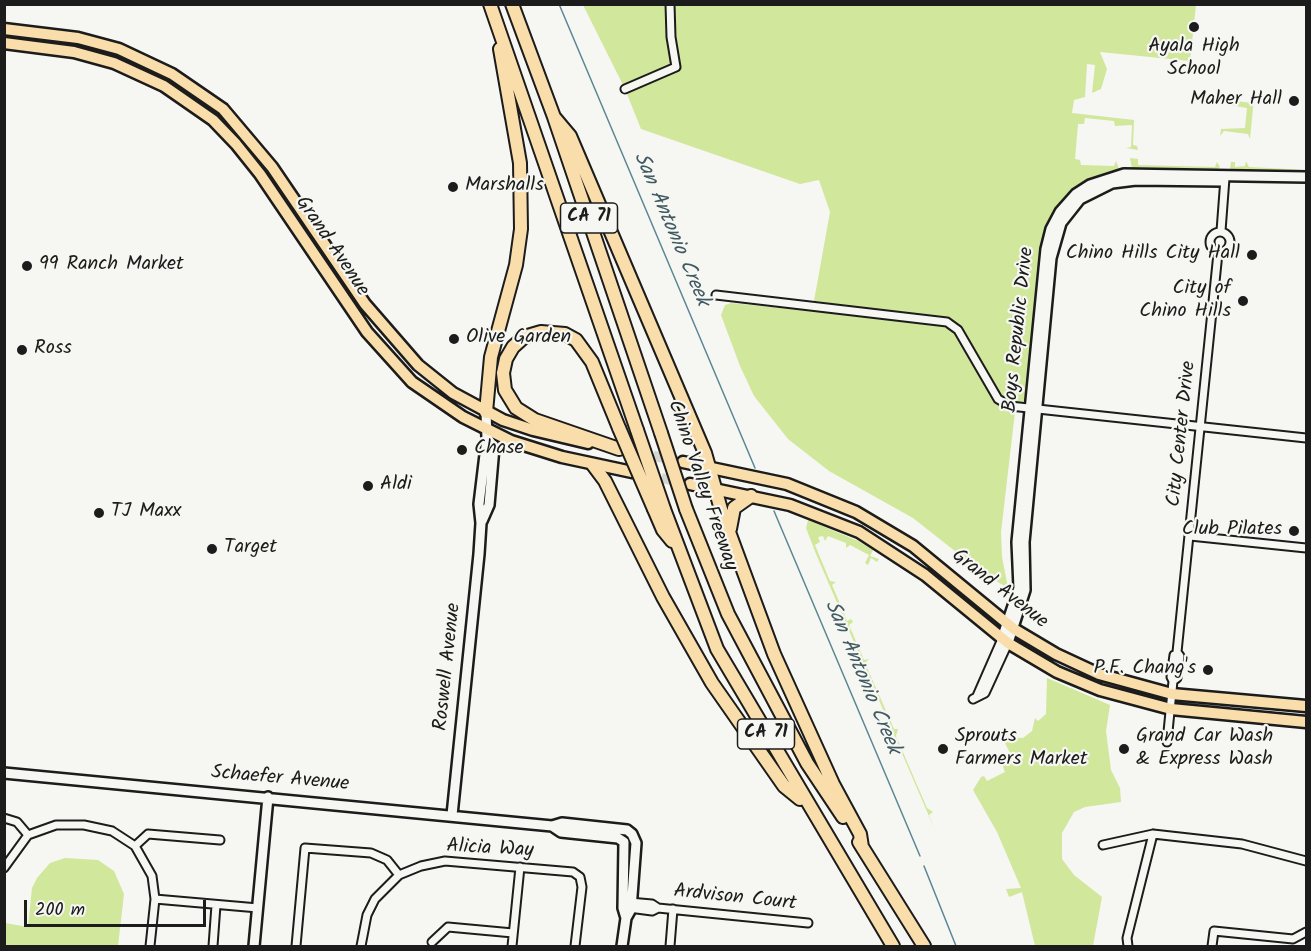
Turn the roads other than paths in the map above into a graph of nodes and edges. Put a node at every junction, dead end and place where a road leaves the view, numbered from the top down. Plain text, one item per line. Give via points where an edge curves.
1 (512, 4) edge
2 (670, 4) edge
3 (492, 9) edge
4 (4, 29) edge
5 (4, 43) edge
6 (625, 89) dead end
7 (554, 117) junction
8 (1306, 177) edge
9 (1225, 178) junction
10 (1306, 182) edge
11 (1221, 231) junction
12 (1218, 253) junction
13 (716, 295) dead end
14 (1033, 409) junction
15 (486, 412) junction
16 (1200, 427) junction
17 (487, 434) junction
18 (1306, 438) edge
19 (621, 449) joint
20 (682, 462) tunnel mouth
21 (593, 465) junction
22 (709, 467) junction
23 (632, 472) dead end
24 (690, 483) tunnel mouth
25 (715, 488) junction
26 (751, 496) junction
27 (659, 509) junction
28 (729, 533) junction
29 (1190, 536) junction
30 (1306, 548) edge
31 (1011, 627) junction
32 (1005, 641) junction
33 (1172, 694) junction
34 (975, 698) dead end
35 (1306, 706) edge
36 (1171, 709) junction
37 (1306, 722) edge
38 (1167, 742) dead end
39 (4, 773) edge
40 (268, 797) junction
41 (806, 804) junction
42 (452, 815) junction
43 (4, 818) edge
44 (552, 826) junction
45 (1153, 834) junction
46 (28, 835) junction
47 (220, 840) dead end
48 (1103, 845) dead end
49 (135, 846) junction
50 (862, 847) junction
51 (1306, 861) edge
52 (520, 867) junction
53 (4, 868) edge
54 (399, 875) junction
55 (155, 899) junction
56 (216, 905) junction
57 (258, 908) junction
58 (627, 908) junction
59 (673, 909) junction
60 (808, 922) dead end
61 (1306, 932) edge
62 (513, 933) junction
63 (432, 942) dead end
64 (150, 946) edge
65 (213, 946) edge
66 (254, 946) edge
67 (296, 946) edge
68 (361, 946) edge
69 (512, 946) edge
70 (575, 946) edge
71 (622, 946) edge
72 (669, 946) edge
73 (892, 946) edge
74 (924, 946) edge
75 (1128, 946) edge
76 (1212, 946) edge

1 - 7 highway, Chino Valley Freeway / CA 71
2 - 6 street via 676,67
3 - 15 highway via 520,163 521,229 516,265 491,357
3 - 27 highway, Chino Valley Freeway / CA 71, bridge via 637,430
4 - 15 main road, Grand Avenue via 78,38 119,49 172,74 223,109 272,166 360,298 397,344 433,379
5 - 17 main road, Grand Avenue via 75,52 114,63 164,86 213,120 260,174 388,358 429,396
7 - 22 highway via 570,136
7 - 50 highway, Chino Valley Freeway / CA 71, bridge via 686,509 719,595 807,763
8 - 9 main road, Boys Republic Drive
9 - 10 main road, Boys Republic Drive
9 - 11 street, City Center Drive
9 - 14 main road, Boys Republic Drive via 1118,175 1090,185 1066,204 1047,242
11 - 12 street, City Center Drive via 1211,240
11 - 12 street, City Center Drive via 1229,242
12 - 16 street, City Center Drive
13 - 14 street via 947,322 958,330 998,399 1010,406
14 - 16 street
14 - 31 main road, Boys Republic Drive via 1017,542 1018,588
15 - 17 main road, Roswell Avenue
15 - 19 main road, Grand Avenue via 533,430
16 - 18 street
16 - 29 street, City Center Drive
17 - 21 main road, Grand Avenue
17 - 42 main road, Roswell Avenue via 494,447 489,505 481,523
19 - 27 highway, bridge via 520,412 504,390 503,373 506,359 524,337 541,332 565,334 576,340 592,362
20 - 22 main road, Grand Avenue
21 - 23 main road, Grand Avenue
21 - 41 highway via 712,683 784,786
22 - 25 highway
22 - 31 main road, Grand Avenue via 780,482 834,501 892,532
24 - 25 main road, Grand Avenue
25 - 26 main road, Grand Avenue
25 - 28 highway
26 - 28 highway via 734,508
26 - 32 main road, Grand Avenue via 790,505 845,526 893,552
27 - 41 highway, Chino Valley Freeway / CA 71 via 717,649
28 - 50 highway via 778,663 860,834
29 - 30 street
29 - 33 street, City Center Drive
31 - 32 main road, Boys Republic Drive
31 - 33 main road, Grand Avenue via 1090,670 1133,686
32 - 34 street
32 - 36 main road, Grand Avenue via 1045,666 1088,685
33 - 35 main road, Grand Avenue
33 - 36 street, City Center Drive
36 - 37 main road, Grand Avenue
36 - 38 street, City Center Drive
39 - 40 main road, Schaefer Avenue
40 - 42 main road, Schaefer Avenue
40 - 57 main road
41 - 73 highway, Chino Valley Freeway / CA 71
42 - 44 main road, Schaefer Avenue
43 - 46 street via 18,822
44 - 58 main road, Schaefer Avenue via 561,832 618,838 624,842
44 - 58 main road, Schaefer Avenue via 562,823 627,830 635,838
45 - 48 street
45 - 51 street via 1242,844
45 - 75 street
46 - 49 street via 56,825 84,825 112,831
46 - 53 street
47 - 49 street via 148,834
49 - 55 street via 152,876
50 - 74 highway, Chino Valley Freeway / CA 71
52 - 54 street, Alicia Way via 445,861
52 - 62 street
52 - 70 street, Alicia Way via 573,872 580,877
54 - 67 street via 387,860 371,853 305,848
54 - 68 street via 375,899 367,915
55 - 56 street
55 - 64 street
56 - 57 street
56 - 65 street
57 - 66 main road
58 - 59 street, Ardvison Court
58 - 71 main road
59 - 60 street, Ardvison Court
59 - 72 street
61 - 76 street via 1293,939 1214,931
62 - 63 street via 448,927
62 - 69 street

